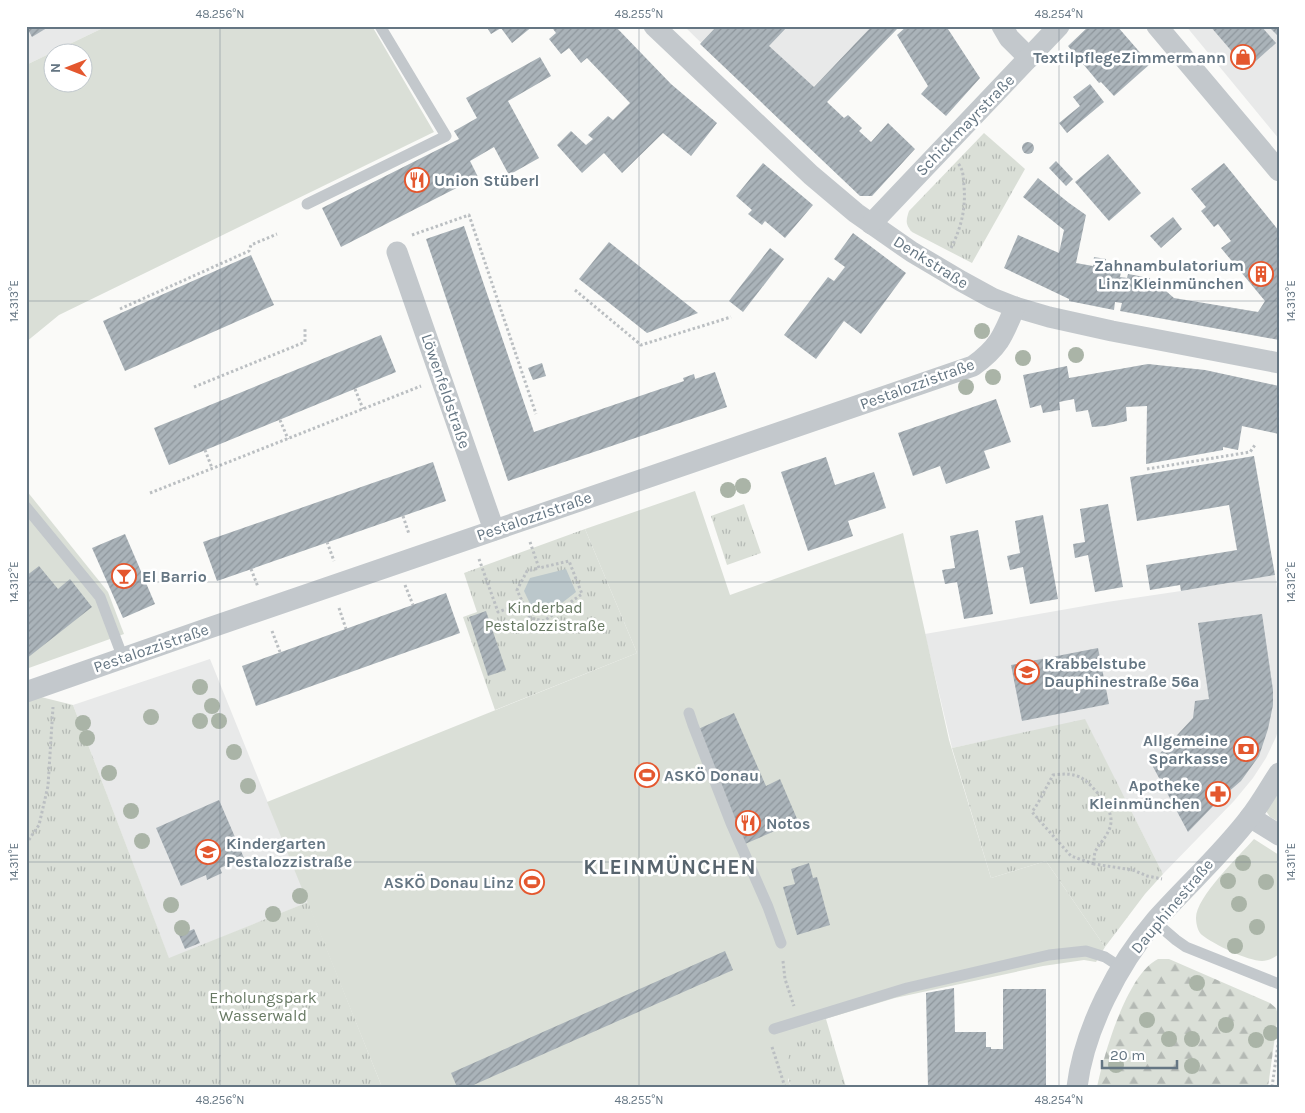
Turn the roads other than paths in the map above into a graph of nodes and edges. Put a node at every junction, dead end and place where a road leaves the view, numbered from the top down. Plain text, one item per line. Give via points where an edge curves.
1 (380, 26) edge
2 (654, 26) edge
3 (1002, 26) edge
4 (1060, 26) edge
5 (1157, 26) edge
6 (1029, 58) junction
7 (1279, 170) edge
8 (307, 204) dead end
9 (871, 224) junction
10 (402, 244) road end
11 (1014, 307) junction
12 (1279, 363) edge
13 (26, 507) edge
14 (494, 530) junction
15 (123, 658) junction
16 (26, 692) edge
17 (689, 713) dead end
18 (1279, 773) edge
19 (1250, 818) junction
20 (1279, 835) edge
21 (1155, 922) junction
22 (781, 943) road end
23 (1122, 968) junction
24 (1279, 984) edge
25 (774, 1029) road end
26 (1076, 1087) edge

1 - 8 lane via 446,136
2 - 9 street, Denkstraße via 812,175
3 - 6 street
4 - 6 street, Schickmayrstraße
5 - 7 street
6 - 9 street, Schickmayrstraße
9 - 11 street, Denkstraße via 961,281
10 - 14 street, Löwenfeldstraße
11 - 12 street, Denkstraße via 1112,331
11 - 14 street, Pestalozzistraße via 1004,333 991,352 973,366
13 - 15 lane via 100,597
14 - 15 street, Pestalozzistraße
15 - 16 street, Pestalozzistraße
17 - 22 lane via 730,823
18 - 19 street, Dauphinestraße
19 - 20 street
19 - 21 street, Dauphinestraße
21 - 23 street, Dauphinestraße
21 - 24 lane via 1186,947
23 - 25 lane via 1105,957 1086,951 1049,955 907,988
23 - 26 street, Dauphinestraße via 1090,1036

